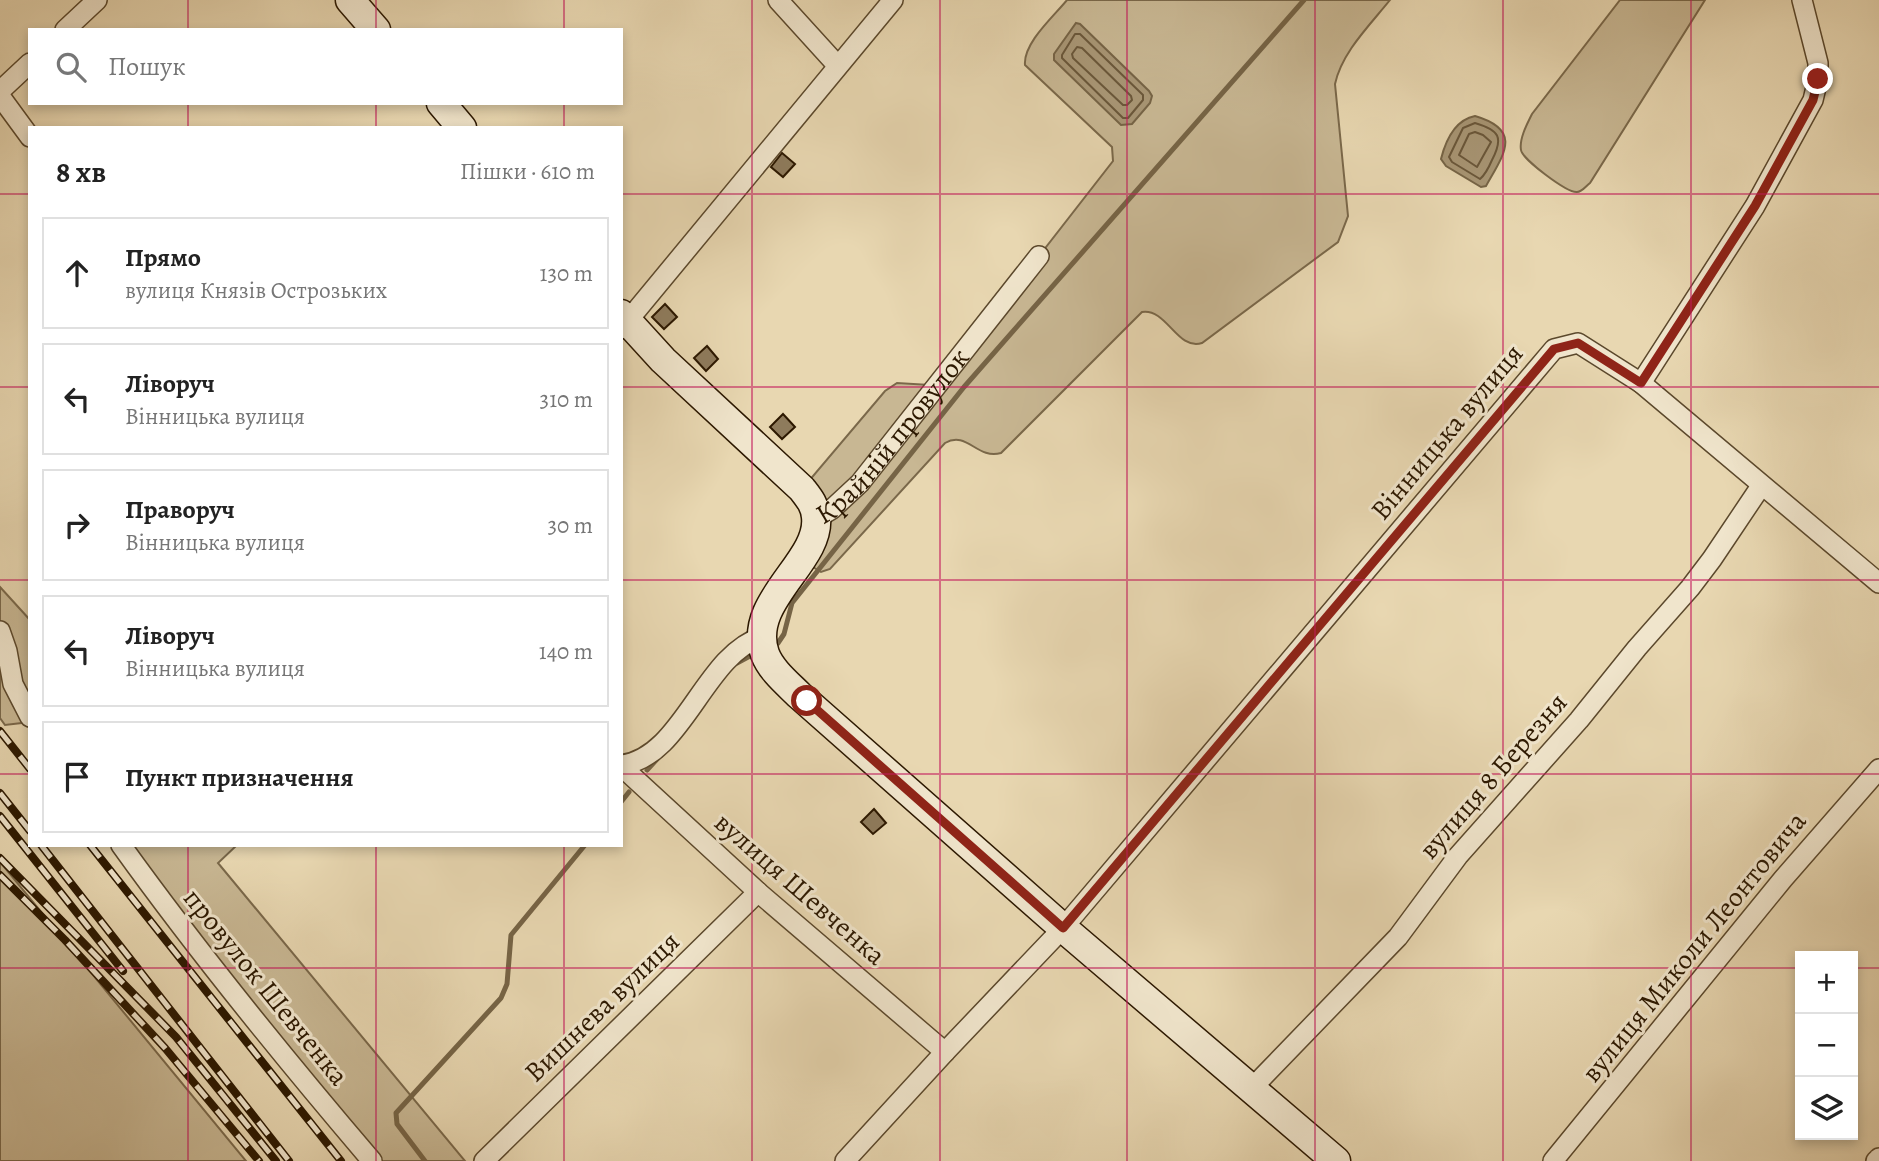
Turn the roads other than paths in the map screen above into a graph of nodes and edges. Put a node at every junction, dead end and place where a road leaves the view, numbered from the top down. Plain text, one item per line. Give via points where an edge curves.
1 (97, 0) edge
2 (350, 0) edge
3 (778, 0) edge
4 (893, 0) edge
5 (1801, 0) edge
6 (67, 28) edge
7 (374, 28) edge
8 (28, 65) edge
9 (837, 65) junction
10 (0, 91) edge
11 (0, 96) edge
12 (443, 105) edge
13 (460, 126) edge
14 (28, 134) edge
15 (1039, 256) dead end
16 (623, 321) edge
17 (1641, 383) junction
18 (1761, 486) junction
19 (817, 519) junction
20 (1879, 583) edge
21 (0, 631) edge
22 (762, 637) junction
23 (28, 713) edge
24 (623, 765) edge
25 (623, 767) edge
26 (1879, 769) edge
27 (123, 847) edge
28 (758, 892) junction
29 (1063, 928) junction
30 (944, 1052) junction
31 (1252, 1088) junction
32 (372, 1161) edge
33 (484, 1161) edge
34 (845, 1161) edge
35 (1336, 1161) edge
36 (1553, 1161) edge

1 - 6 street
2 - 7 street
3 - 9 street
4 - 9 street
5 - 17 street via 1818,63 1813,100 1755,206
8 - 10 street
9 - 16 street
11 - 14 street
12 - 13 street
15 - 19 street, Крайній провулок via 860,483
16 - 19 street via 802,489 813,502
17 - 18 street, Вінницька вулиця
17 - 29 street, Вінницька вулиця via 1578,343 1554,349
18 - 20 street, Вінницька вулиця
18 - 31 street, вулиця 8 Березня via 1690,588 1458,856 1398,937
19 - 22 street, Крайній провулок via 806,550 767,612
21 - 23 street via 13,684
22 - 24 street via 739,648 652,752 636,763
22 - 29 street via 765,654 799,695
25 - 28 street, вулиця Шевченка
26 - 36 street, вулиця Миколи Леонтовича
27 - 32 street, провулок Шевченка via 283,1056
28 - 30 street, вулиця Шевченка
28 - 33 street, Вишнева вулиця
29 - 30 street, Вінницька вулиця
29 - 31 street
30 - 34 street, Вінницька вулиця
31 - 35 street

